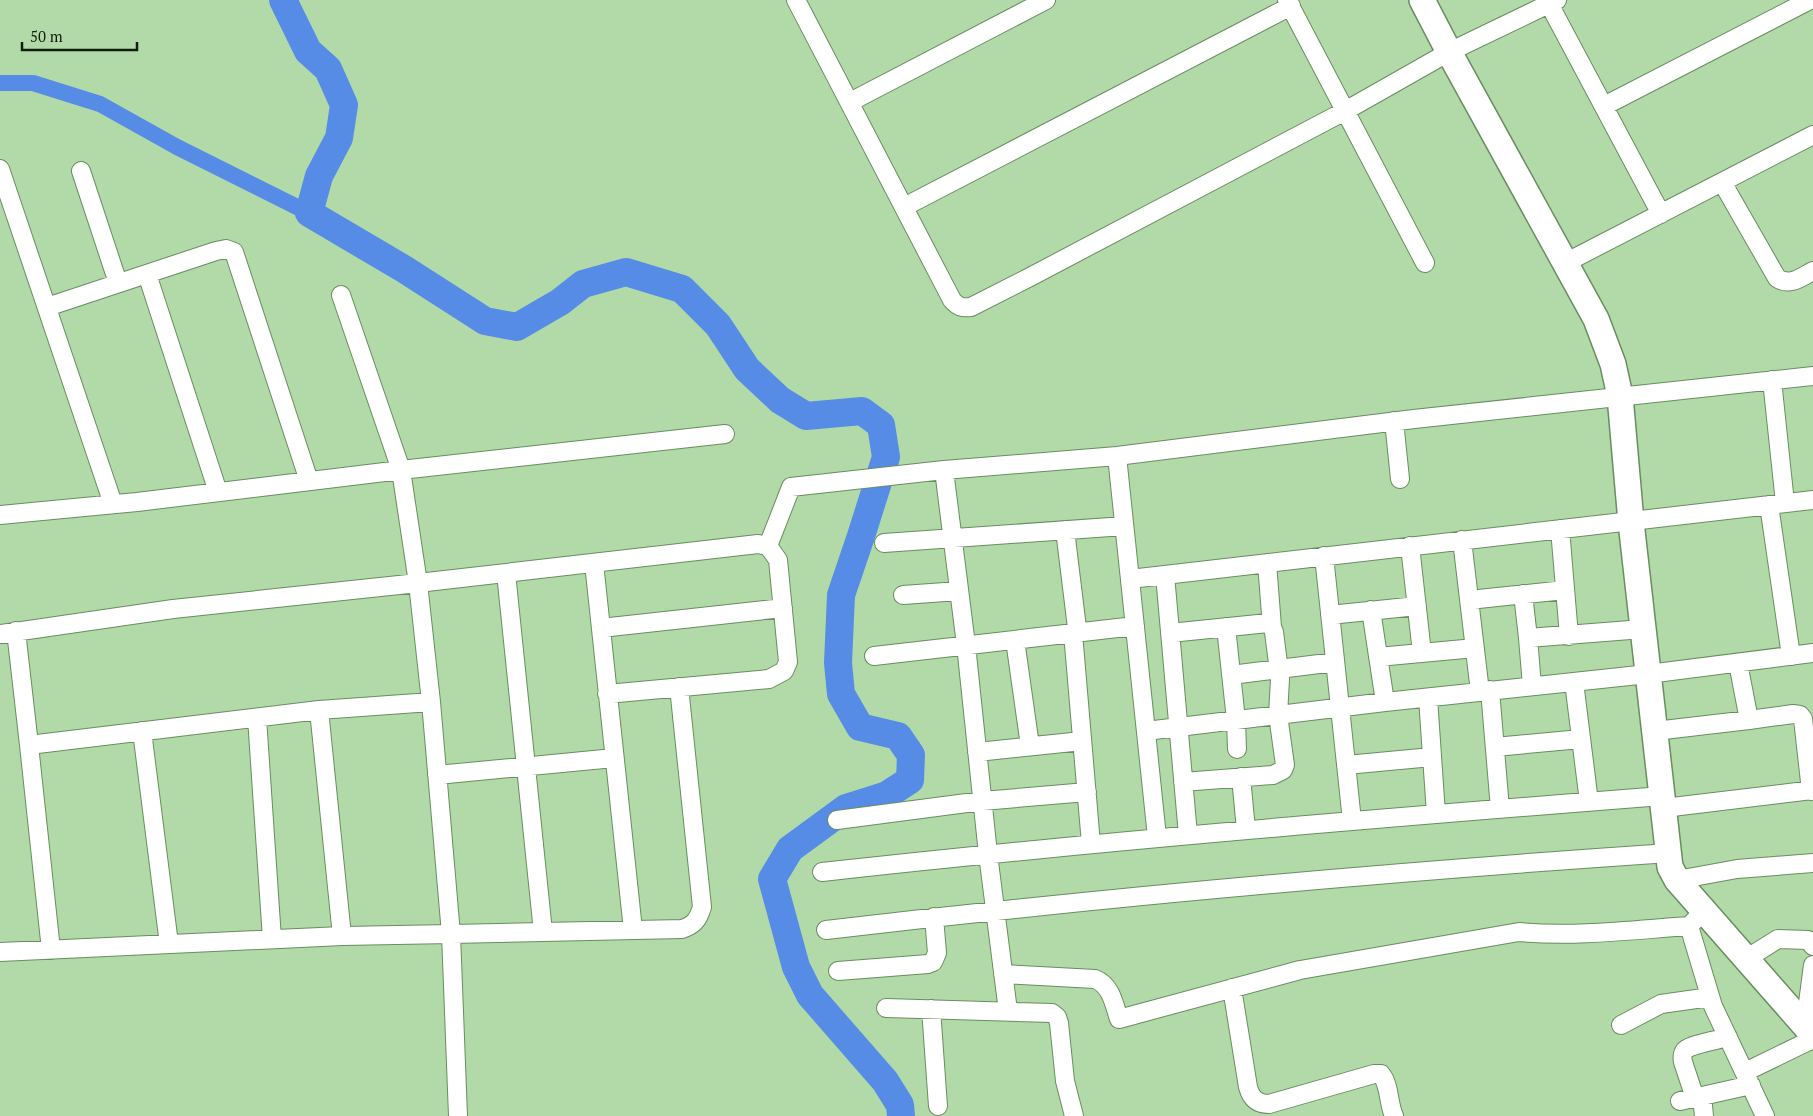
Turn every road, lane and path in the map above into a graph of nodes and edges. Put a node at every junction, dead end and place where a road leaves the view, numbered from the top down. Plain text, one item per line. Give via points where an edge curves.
1 (797, 0) edge
2 (1046, 0) edge
3 (1422, 0) edge
4 (1810, 0) edge
5 (1551, 1) edge
6 (1289, 3) edge
7 (1449, 52) junction
8 (850, 102) junction
9 (1604, 106) junction
10 (1345, 111) junction
11 (1813, 135) edge
12 (0, 169) edge
13 (81, 171) dead end
14 (1722, 182) junction
15 (904, 207) junction
16 (1660, 214) junction
17 (1424, 263) dead end
18 (1565, 263) junction
19 (1813, 271) edge
20 (147, 274) junction
21 (118, 283) junction
22 (341, 295) dead end
23 (46, 307) junction
24 (1813, 376) edge
25 (1772, 380) junction
26 (1620, 396) junction
27 (1394, 421) junction
28 (725, 434) dead end
29 (1117, 456) junction
30 (401, 470) junction
31 (944, 470) junction
32 (1400, 479) dead end
33 (309, 481) junction
34 (218, 492) junction
35 (1813, 500) edge
36 (112, 504) junction
37 (1777, 504) junction
38 (0, 515) edge
39 (1631, 522) junction
40 (1124, 526) junction
41 (1065, 530) junction
42 (1560, 530) junction
43 (952, 538) junction
44 (1462, 540) junction
45 (884, 543) dead end
46 (768, 546) junction
47 (1410, 546) junction
48 (1324, 556) junction
49 (594, 563) junction
50 (1267, 563) junction
51 (506, 573) junction
52 (1165, 575) junction
53 (1130, 579) junction
54 (418, 584) junction
55 (1565, 590) junction
56 (959, 591) junction
57 (1523, 594) junction
58 (903, 595) dead end
59 (1469, 600) junction
60 (1416, 606) junction
61 (783, 608) junction
62 (1371, 610) junction
63 (1330, 615) junction
64 (1135, 626) junction
65 (1226, 627) junction
66 (1272, 627) junction
67 (600, 628) junction
68 (1643, 629) junction
69 (8, 632) edge
70 (1073, 633) junction
71 (1170, 633) junction
72 (1569, 636) junction
73 (1528, 638) junction
74 (1015, 640) junction
75 (966, 646) junction
76 (1475, 648) junction
77 (1422, 653) junction
78 (1813, 653) edge
79 (874, 656) dead end
80 (1791, 656) junction
81 (1378, 658) junction
82 (1335, 662) junction
83 (1738, 663) junction
84 (1279, 669) junction
85 (1648, 674) junction
86 (1231, 675) junction
87 (1574, 682) junction
88 (1532, 686) junction
89 (679, 687) junction
90 (1485, 691) junction
91 (607, 694) junction
92 (1428, 698) junction
93 (431, 702) junction
94 (1385, 702) junction
95 (1340, 708) junction
96 (320, 710) junction
97 (1278, 715) junction
98 (257, 718) junction
99 (1236, 720) junction
100 (1749, 720) junction
101 (1179, 727) junction
102 (142, 731) junction
103 (1146, 731) junction
104 (1655, 731) junction
105 (1581, 739) junction
106 (1082, 740) junction
107 (29, 745) junction
108 (1030, 746) junction
109 (1495, 747) junction
110 (1237, 749) dead end
111 (977, 752) junction
112 (1810, 754) edge
113 (1432, 757) junction
114 (614, 758) junction
115 (1346, 765) junction
116 (526, 767) junction
117 (437, 775) junction
118 (1241, 777) junction
119 (1183, 782) junction
120 (1812, 790) edge
121 (1087, 792) junction
122 (982, 801) junction
123 (1589, 802) junction
124 (1663, 802) junction
125 (1500, 809) junction
126 (1436, 814) junction
127 (837, 820) dead end
128 (1352, 821) junction
129 (1246, 830) junction
130 (1188, 835) junction
131 (1158, 838) junction
132 (1091, 844) junction
133 (1668, 853) junction
134 (988, 854) junction
135 (1813, 863) edge
136 (822, 872) dead end
137 (1677, 880) junction
138 (995, 910) junction
139 (934, 918) junction
140 (1696, 919) junction
141 (633, 930) junction
142 (826, 930) dead end
143 (544, 932) junction
144 (451, 934) junction
145 (342, 936) junction
146 (272, 939) junction
147 (169, 944) junction
148 (1813, 946) edge
149 (52, 950) junction
150 (0, 952) edge
151 (1746, 959) junction
152 (1813, 966) edge
153 (838, 970) dead end
154 (1003, 974) junction
155 (1232, 988) junction
156 (1710, 997) junction
157 (886, 1008) dead end
158 (931, 1009) junction
159 (1008, 1011) junction
160 (1621, 1025) dead end
161 (1810, 1033) edge
162 (1728, 1037) junction
163 (1748, 1078) junction
164 (1692, 1098) junction
165 (938, 1106) dead end
166 (1278, 1109) edge
167 (458, 1116) edge
168 (1074, 1116) edge
169 (1394, 1116) edge
170 (1704, 1116) edge
171 (1765, 1116) edge

1 - 8 street
2 - 8 street
3 - 7 street
4 - 9 street
5 - 7 street
5 - 9 street
6 - 10 street
6 - 15 street
7 - 10 street
7 - 18 street
8 - 15 street
9 - 16 street
10 - 15 street via 971,307 957,306 952,300
10 - 17 street
11 - 14 street
12 - 23 street
13 - 21 street
14 - 16 street
14 - 19 street via 1777,278 1790,283
16 - 18 street
18 - 26 street via 1596,319 1613,364
20 - 21 street
20 - 33 street via 216,251 226,249 234,252
20 - 34 street
21 - 23 street
22 - 30 street
23 - 36 street
24 - 25 street
25 - 26 street
25 - 37 street
26 - 27 street
26 - 39 street
27 - 29 street
27 - 32 street
28 - 30 street
29 - 31 street
29 - 40 street
30 - 33 street
30 - 54 street
31 - 43 street
31 - 46 street via 791,487
33 - 34 street
34 - 36 street
35 - 37 street
36 - 38 street
37 - 39 street
37 - 80 street
39 - 42 street
39 - 68 street
40 - 41 street
40 - 53 street
41 - 43 street
41 - 70 street via 1077,628
42 - 44 street
42 - 55 street
43 - 45 street
43 - 56 street
44 - 47 street
44 - 59 street
46 - 49 street via 758,544
46 - 61 street via 778,560
47 - 48 street
47 - 60 street
48 - 50 street
48 - 63 street
49 - 51 street
49 - 67 street
50 - 52 street
50 - 66 street
51 - 54 street
51 - 116 street
52 - 53 street
52 - 71 street
53 - 64 street
54 - 69 street via 173,609
54 - 93 street
55 - 57 street
55 - 72 street
56 - 58 street
56 - 75 street
57 - 59 street
57 - 73 street
59 - 76 street
60 - 62 street
60 - 77 street
61 - 67 street
61 - 89 street via 788,662 784,671 769,679
62 - 63 street
62 - 81 street
63 - 82 street
64 - 70 street
64 - 103 street
65 - 66 street via 1262,623
65 - 71 street
65 - 86 street
66 - 84 street
67 - 91 street
68 - 72 street
68 - 85 street
69 - 107 street
70 - 74 street
70 - 106 street
71 - 101 street
72 - 73 street
73 - 88 street
74 - 75 street
74 - 108 street
75 - 79 street
75 - 111 street
76 - 77 street
76 - 90 street
77 - 81 street
78 - 80 street
80 - 83 street
81 - 94 street
82 - 84 street
82 - 95 street
83 - 85 street
83 - 100 street
84 - 86 street
84 - 97 street
85 - 87 street
85 - 104 street
86 - 99 street
87 - 88 street
87 - 105 street
88 - 90 street
89 - 91 street
89 - 141 street via 702,907 694,925 682,930
90 - 92 street
90 - 109 street
91 - 114 street
92 - 94 street
92 - 113 street
93 - 96 street
93 - 117 street
94 - 95 street
95 - 97 street
95 - 115 street
96 - 98 street
96 - 145 street
97 - 99 street
97 - 118 street via 1283,770 1273,775
98 - 102 street
98 - 146 street
99 - 101 street
99 - 110 street
100 - 104 street
100 - 112 street via 1800,715
101 - 103 street
101 - 119 street
102 - 107 street
102 - 147 street
103 - 131 street
104 - 124 street
105 - 109 street
105 - 123 street
106 - 108 street
106 - 121 street
107 - 149 street
108 - 111 street
109 - 125 street
111 - 122 street
112 - 120 street
113 - 115 street
113 - 126 street
114 - 116 street
114 - 141 street
115 - 128 street
116 - 117 street
116 - 143 street
117 - 144 street
118 - 119 street
118 - 129 street
119 - 130 street
120 - 124 street
121 - 122 street
121 - 132 street
122 - 127 street
122 - 134 street
123 - 124 street
123 - 125 street
124 - 133 street
125 - 126 street
126 - 128 street
128 - 129 street
129 - 130 street
130 - 131 street
131 - 132 street
132 - 134 street
133 - 137 street via 1670,867
133 - 138 street via 1292,881
134 - 136 street
134 - 138 street
135 - 137 street via 1738,869
137 - 140 street
138 - 139 street
138 - 154 street
139 - 142 street
139 - 153 street via 937,953 933,962
140 - 151 street
140 - 155 street via 1581,933 1519,932 1300,970
140 - 156 street
141 - 143 street
143 - 144 street
144 - 145 street
144 - 167 street
145 - 146 street
146 - 147 street
147 - 149 street
148 - 151 street via 1808,940 1778,939
149 - 150 street
151 - 161 street
152 - 161 street
154 - 155 street via 1095,979 1102,982 1110,993 1119,1019
154 - 159 street
155 - 166 street via 1250,1095 1255,1101
156 - 160 street via 1660,1004
156 - 162 street
157 - 158 street
158 - 159 street
158 - 165 street
159 - 168 street via 1046,1011 1056,1017 1065,1081
161 - 163 street
162 - 163 street
162 - 164 street via 1684,1051 1683,1062
163 - 164 street
163 - 171 street
164 - 170 street
166 - 169 street via 1381,1074

